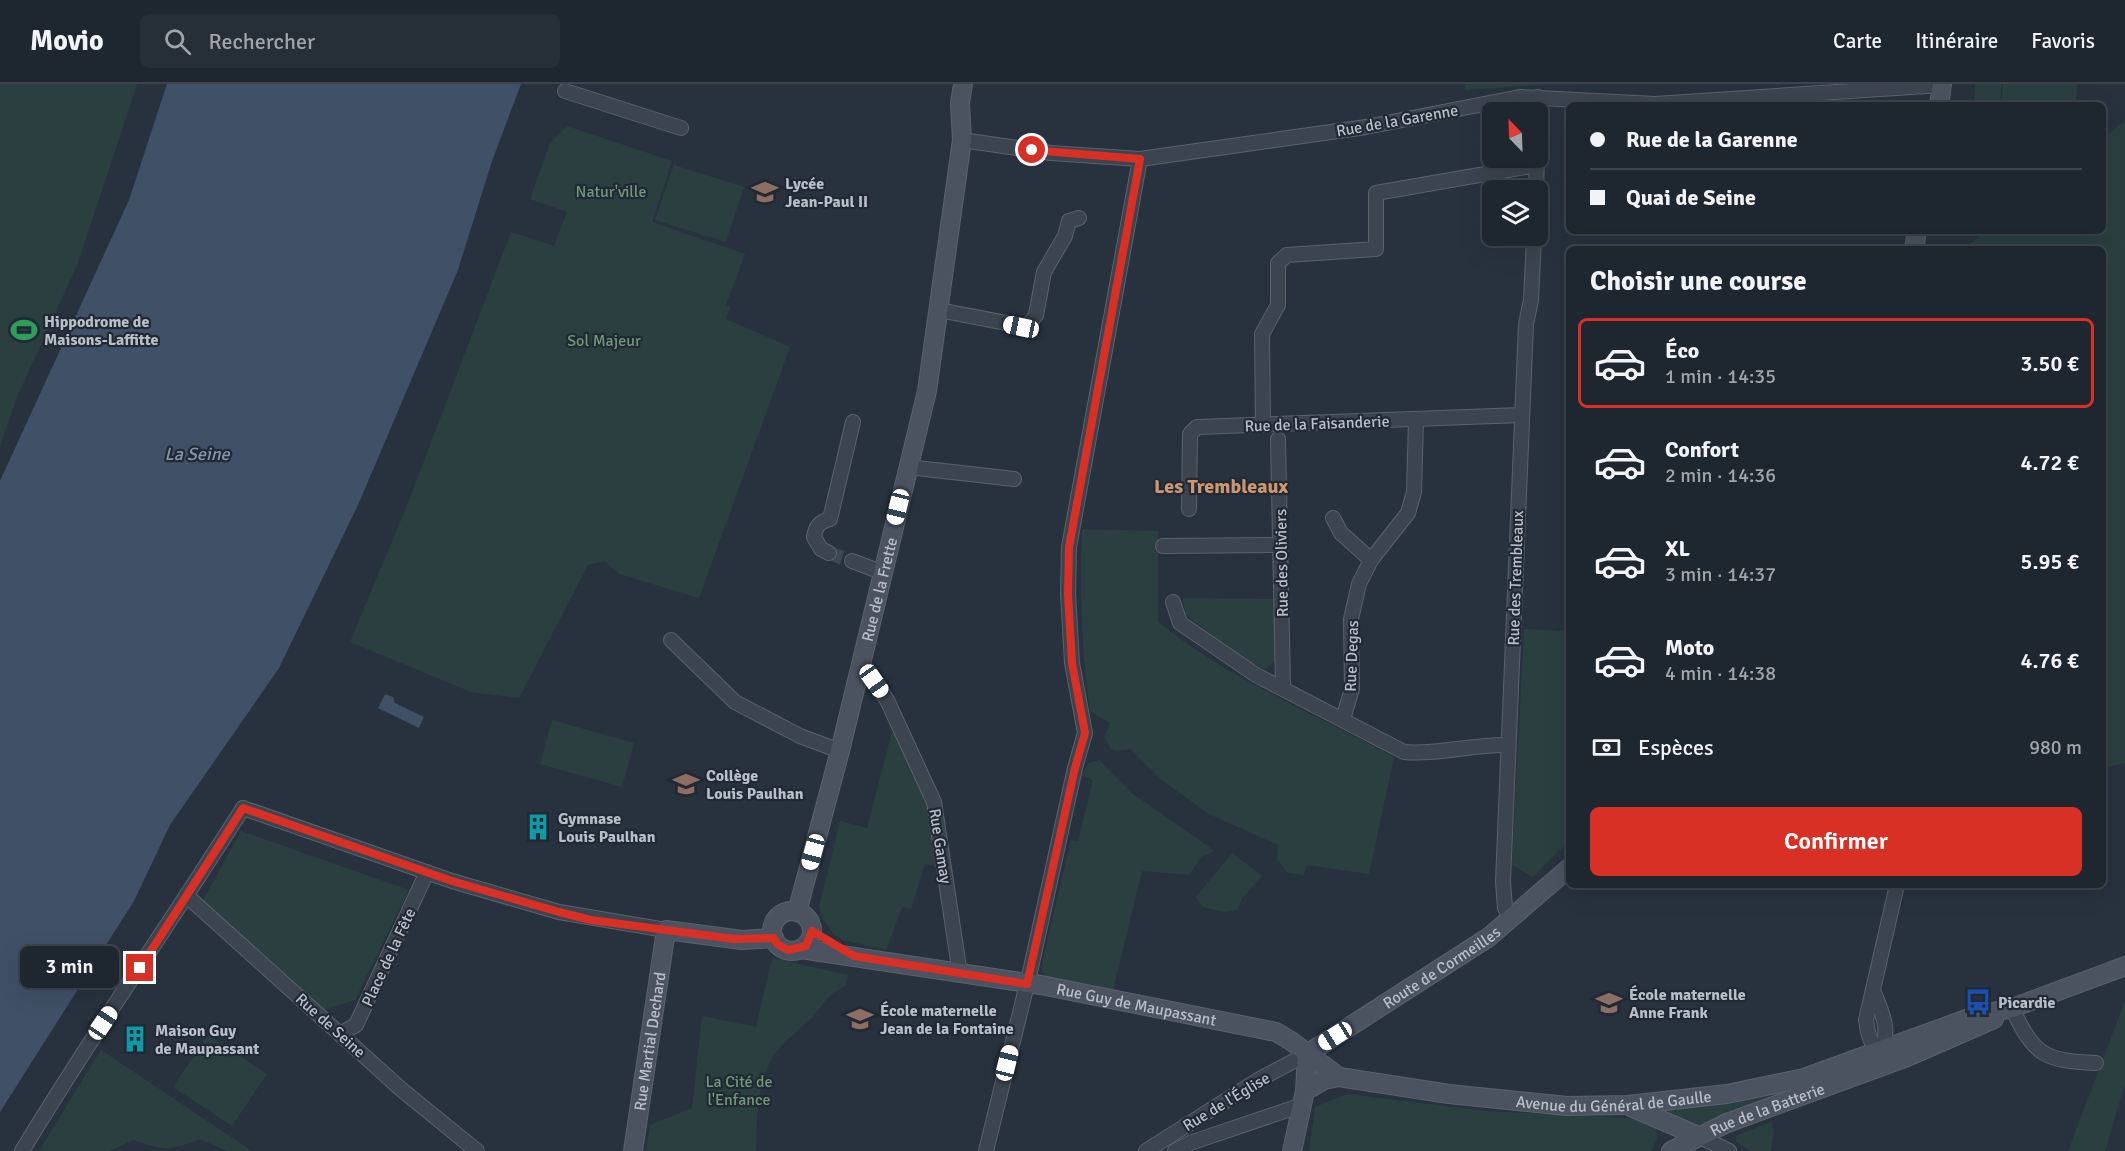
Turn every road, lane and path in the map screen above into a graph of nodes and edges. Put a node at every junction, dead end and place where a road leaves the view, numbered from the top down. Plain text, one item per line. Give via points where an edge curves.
1 (963, 84) edge
2 (1942, 84) edge
3 (565, 91) dead end
4 (1538, 97) junction
5 (1538, 102) edge
6 (1622, 102) edge
7 (1684, 102) edge
8 (1939, 102) edge
9 (681, 128) dead end
10 (962, 140) junction
11 (1140, 159) junction
12 (1502, 168) edge
13 (1079, 218) dead end
14 (1533, 246) edge
15 (939, 310) junction
16 (1522, 415) junction
17 (1416, 420) junction
18 (853, 422) dead end
19 (1263, 425) junction
20 (1278, 439) dead end
21 (908, 467) junction
22 (1014, 479) dead end
23 (1189, 509) dead end
24 (1334, 518) dead end
25 (1281, 545) junction
26 (1163, 546) dead end
27 (829, 553) tunnel mouth
28 (1371, 560) junction
29 (852, 561) tunnel mouth
30 (884, 573) junction
31 (1173, 602) dead end
32 (670, 640) dead end
33 (862, 663) junction
34 (1283, 687) junction
35 (1343, 719) junction
36 (1508, 745) junction
37 (840, 751) junction
38 (1566, 871) edge
39 (427, 872) junction
40 (1896, 888) edge
41 (188, 897) junction
42 (797, 912) junction
43 (1511, 920) junction
44 (666, 930) junction
45 (812, 931) junction
46 (774, 938) junction
47 (801, 949) junction
48 (854, 956) junction
49 (2125, 966) edge
50 (960, 974) junction
51 (1027, 984) junction
52 (1873, 990) junction
53 (2012, 1008) junction
54 (1887, 1028) junction
55 (1868, 1033) junction
56 (340, 1034) junction
57 (1908, 1049) junction
58 (1307, 1054) junction
59 (1884, 1058) junction
60 (2096, 1063) dead end
61 (1863, 1064) junction
62 (1340, 1077) junction
63 (1304, 1098) junction
64 (1628, 1106) junction
65 (1670, 1122) junction
66 (1698, 1136) junction
67 (22, 1151) edge
68 (477, 1151) edge
69 (633, 1151) edge
70 (986, 1151) edge
71 (1146, 1151) edge
72 (1175, 1151) edge
73 (1292, 1151) edge
74 (1660, 1151) edge
75 (1671, 1151) edge
76 (1729, 1151) edge

1 - 10 main road, Rue de la Frette
2 - 7 street, Rue de la Garenne
2 - 8 main road
3 - 9 street
4 - 5 street
4 - 6 street, Rue de la Garenne
4 - 11 street, Rue de la Garenne via 1366,127
10 - 11 street, Rue de la Garenne via 1052,153
10 - 15 main road, Rue de la Frette
11 - 51 street via 1069,547 1072,663 1085,733
12 - 19 street via 1376,193 1376,249 1287,255 1278,263 1278,305 1262,334
13 - 15 street via 1069,220 1065,236 1044,272 1036,315 1027,327
14 - 16 street, Rue des Trembleaux
15 - 21 main road, Rue de la Frette via 927,390
16 - 17 street, Rue de la Faisanderie
16 - 36 street, Rue des Trembleaux
17 - 19 street, Rue de la Faisanderie
17 - 28 street, Rue Degas via 1414,492 1408,513
18 - 27 street via 830,519 816,527 814,537 820,549
19 - 23 street, Rue de la Faisanderie via 1197,427 1190,434
20 - 25 street, Rue des Oliviers
21 - 22 street
21 - 30 main road, Rue de la Frette
24 - 28 street via 1341,533
25 - 26 street
25 - 34 street, Rue des Oliviers
28 - 35 street, Rue Degas via 1359,584 1351,619 1352,689
29 - 30 street
30 - 33 main road, Rue de la Frette
31 - 34 street via 1180,623 1256,675
32 - 37 street via 735,702 800,736
33 - 37 main road, Rue de la Frette
33 - 50 street, Rue Gamay via 887,700 934,802
34 - 35 street
35 - 36 street via 1404,752
36 - 43 street, Rue des Trembleaux via 1503,882 1505,908
37 - 42 main road, Rue de la Frette
38 - 43 main road, Route de Cormeilles
39 - 41 street via 242,804
39 - 44 street via 559,912
39 - 56 street, Place de la Fête via 356,1025
40 - 52 street
41 - 56 street, Rue de Seine
41 - 67 street via 66,1077
42 - 45 main road via 808,919
42 - 46 main road via 786,912 776,920
43 - 58 main road, Route de Cormeilles via 1432,976
44 - 46 main road via 742,940
44 - 69 main road, Rue Martial Dechard
45 - 47 main road
45 - 48 main road, Rue Guy de Maupassant
46 - 47 main road via 782,948
47 - 48 main road, Rue Guy de Maupassant
48 - 50 main road, Rue Guy de Maupassant
49 - 53 main road, Avenue du Général de Gaulle
50 - 51 main road, Rue Guy de Maupassant
51 - 58 main road, Rue Guy de Maupassant via 1275,1032
51 - 70 street
52 - 54 street
52 - 55 street via 1866,1020
53 - 57 main road, Avenue du Général de Gaulle via 1976,1016
53 - 60 street via 2032,1045 2048,1056
54 - 57 street
54 - 59 street
55 - 59 street
55 - 61 street
56 - 68 street, Rue de Seine
57 - 59 main road, Avenue du Général de Gaulle
58 - 62 main road, Avenue du Général de Gaulle
58 - 63 main road
58 - 71 street, Rue de l'Église via 1248,1086
59 - 61 main road, Avenue du Général de Gaulle
61 - 64 main road, Avenue du Général de Gaulle via 1772,1087
61 - 66 main road, Rue de la Batterie
62 - 63 main road, Avenue du Général de Gaulle via 1324,1080
62 - 64 main road, Avenue du Général de Gaulle via 1536,1103
63 - 72 street
63 - 73 main road
64 - 65 main road
65 - 66 main road
65 - 74 main road via 1667,1141
66 - 75 main road, Rue de la Batterie
66 - 76 street

